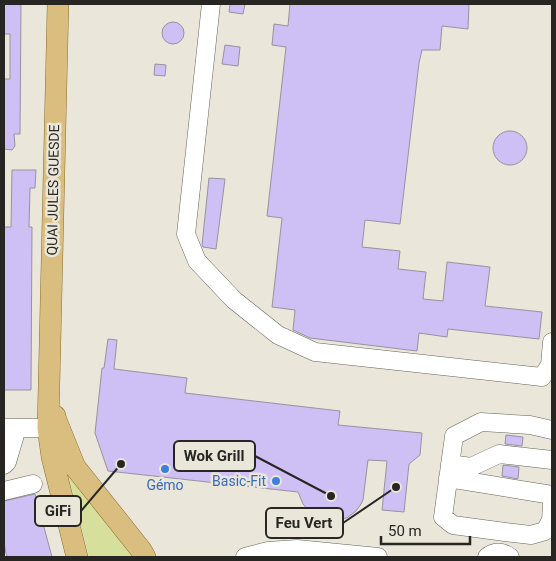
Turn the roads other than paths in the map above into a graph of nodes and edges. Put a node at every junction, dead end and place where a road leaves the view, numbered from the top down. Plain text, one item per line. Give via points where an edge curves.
1 (58, 4) edge
2 (211, 4) edge
3 (552, 342) edge
4 (49, 376) junction
5 (10, 428) edge
6 (48, 428) junction
7 (552, 430) edge
8 (552, 460) edge
9 (4, 464) edge
10 (449, 471) junction
11 (33, 484) dead end
12 (4, 491) edge
13 (552, 494) edge
14 (552, 504) edge
15 (505, 532) junction
16 (499, 556) edge
17 (77, 557) edge
18 (145, 557) edge
19 (245, 557) edge
20 (378, 557) edge

1 - 4 main road, QUAI JULES GUESDE
2 - 3 street via 186,234 197,261 234,300 278,336 315,352 542,377 550,365
4 - 6 main road, QUAI JULES GUESDE
4 - 18 main road, QUAI JULES GUESDE via 56,420 75,468
5 - 6 street
5 - 9 street via 7,462
6 - 17 main road, QUAI JULES GUESDE
7 - 10 street via 530,425 481,422 454,436
8 - 10 street via 499,454 471,467
10 - 13 street
10 - 15 street via 443,516 453,525
11 - 12 street
14 - 15 street via 551,520 545,531 531,535
15 - 16 street
19 - 20 street via 297,549

